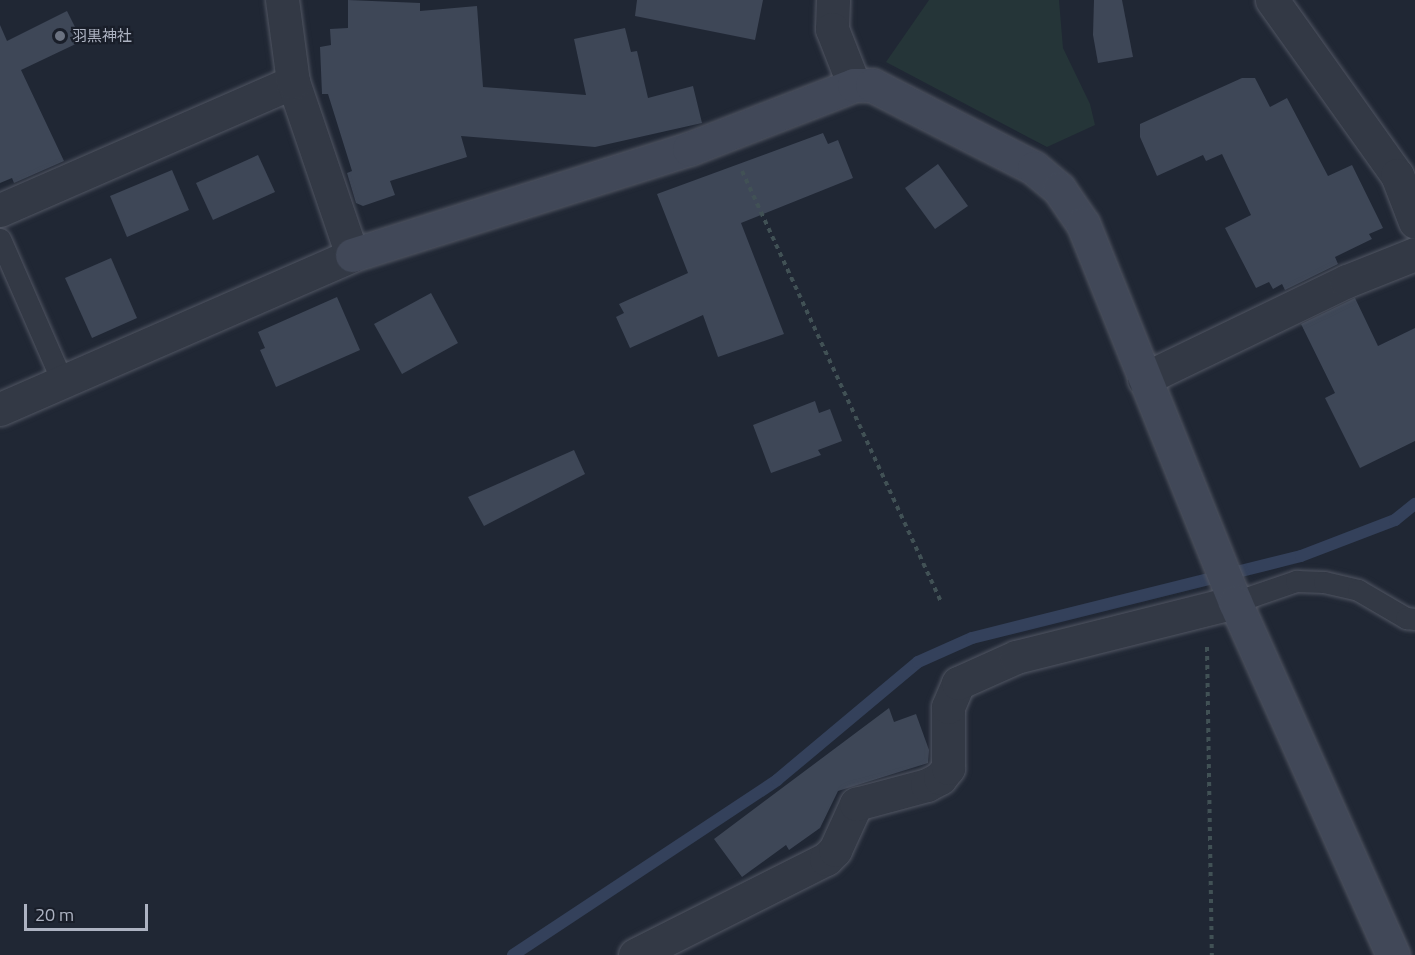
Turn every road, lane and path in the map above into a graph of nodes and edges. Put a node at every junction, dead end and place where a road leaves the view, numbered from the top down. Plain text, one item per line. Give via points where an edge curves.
1 (282, 0) edge
2 (833, 0) edge
3 (1272, 0) edge
4 (292, 82) junction
5 (854, 85) junction
6 (724, 134) junction
7 (0, 210) edge
8 (1415, 222) edge
9 (0, 239) edge
10 (1415, 254) edge
11 (352, 255) junction
12 (1144, 379) junction
13 (62, 381) junction
14 (0, 409) edge
15 (1221, 587) junction
16 (942, 603) dead end
17 (1415, 619) edge
18 (635, 955) edge
19 (1212, 955) edge
20 (1393, 955) edge

1 - 4 street
2 - 5 street via 832,29
3 - 8 street via 1397,175
4 - 7 street
4 - 11 street
5 - 6 street
5 - 12 street via 872,86 1034,168 1059,189 1083,224
6 - 11 street
6 - 16 path
9 - 13 lane
10 - 12 street via 1347,281
11 - 13 street
12 - 15 street
13 - 14 street
15 - 17 lane via 1324,582 1358,590 1406,618
15 - 18 street via 1016,657 958,683 948,707 948,768 940,778 856,804 835,850 826,858
15 - 19 path
15 - 20 street

